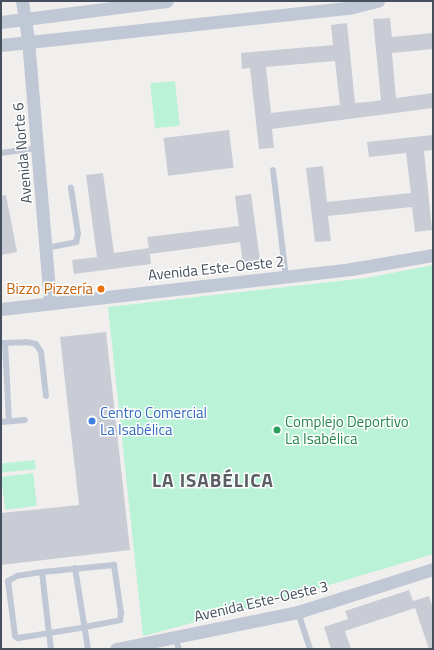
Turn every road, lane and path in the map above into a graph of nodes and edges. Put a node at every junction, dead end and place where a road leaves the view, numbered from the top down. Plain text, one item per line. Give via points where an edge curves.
1 (22, 1) edge
2 (166, 1) edge
3 (378, 1) edge
4 (24, 18) junction
5 (1, 22) edge
6 (28, 40) junction
7 (1, 45) edge
8 (37, 148) junction
9 (1, 153) edge
10 (273, 170) dead end
11 (71, 188) dead end
12 (46, 248) junction
13 (433, 254) edge
14 (286, 277) junction
15 (50, 303) junction
16 (1, 309) edge
17 (3, 343) edge
18 (46, 396) dead end
19 (25, 420) dead end
20 (9, 421) junction
21 (1, 422) edge
22 (75, 568) junction
23 (433, 568) edge
24 (42, 572) junction
25 (298, 612) junction
26 (85, 627) junction
27 (48, 633) junction
28 (177, 643) edge
29 (51, 649) edge
30 (88, 649) edge
31 (116, 649) edge
32 (310, 649) edge

1 - 4 street, Avenida Norte 6
2 - 4 street
3 - 6 street via 349,8
4 - 5 street
4 - 6 street, Avenida Norte 6
6 - 7 street
6 - 8 street, Avenida Norte 6
8 - 9 lane
8 - 12 street, Avenida Norte 6
10 - 14 lane
11 - 12 lane via 78,234 76,242
12 - 15 street, Avenida Norte 6
13 - 14 street, Avenida Este-Oeste 2 via 351,269
14 - 15 street, Avenida Este-Oeste 2
15 - 16 street, Avenida Este-Oeste 2
17 - 18 lane via 36,344 41,352
17 - 20 lane
19 - 20 lane
20 - 21 lane
22 - 24 lane
22 - 26 lane
22 - 26 lane via 114,565 117,579 120,620
23 - 25 street, Avenida Este-Oeste 3
24 - 27 lane
24 - 27 lane via 10,578 8,584 15,636
25 - 28 street, Avenida Este-Oeste 3
25 - 32 lane
26 - 27 lane
26 - 30 lane
27 - 29 lane
28 - 31 street, Avenida Este-Oeste 3

